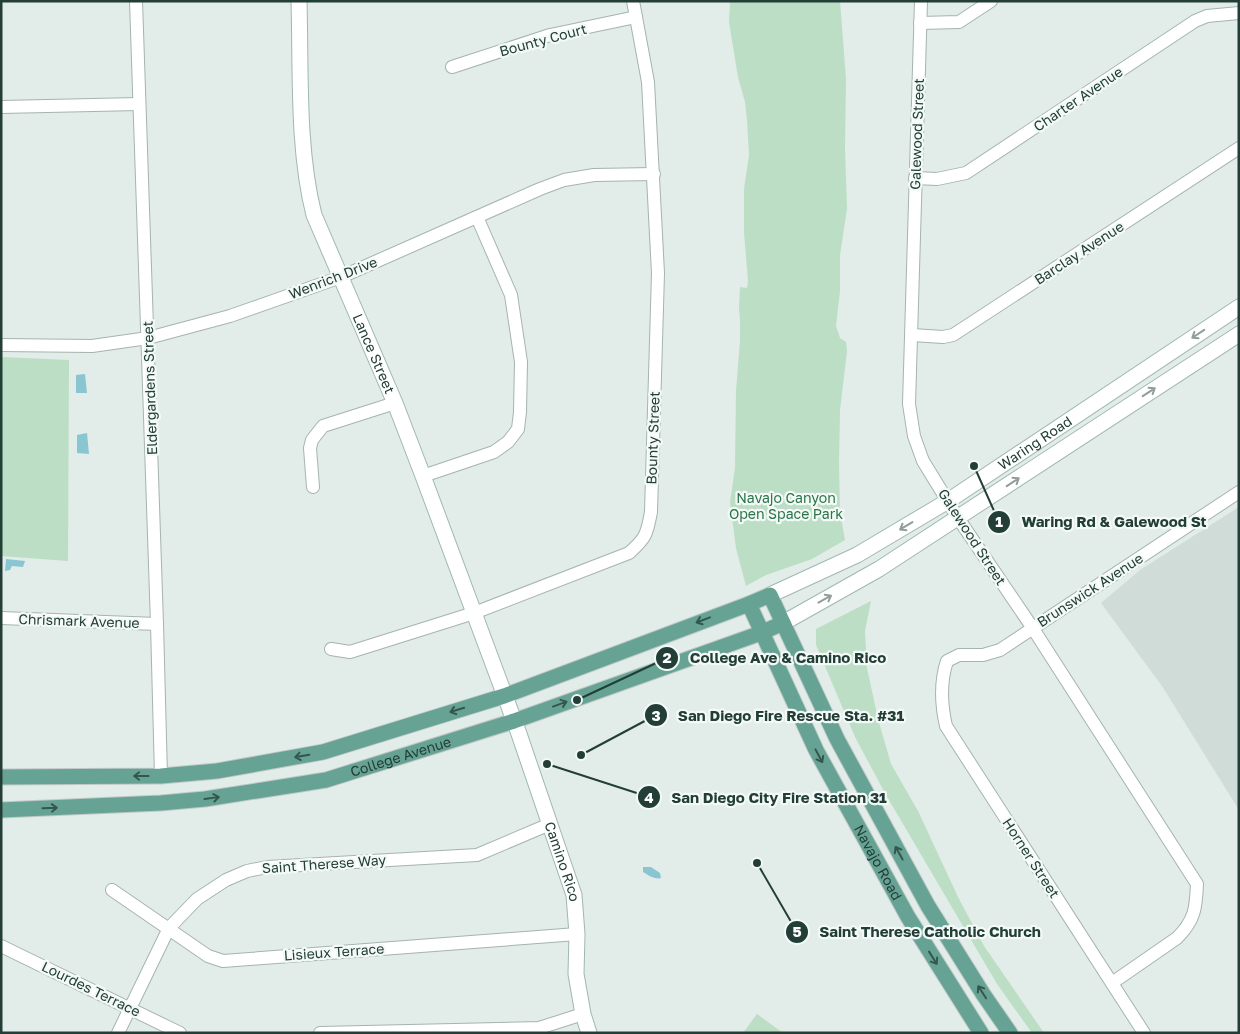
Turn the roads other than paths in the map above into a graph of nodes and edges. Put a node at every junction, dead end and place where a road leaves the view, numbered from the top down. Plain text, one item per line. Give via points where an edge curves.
1 (136, 1) edge
2 (299, 1) edge
3 (633, 1) edge
4 (921, 1) edge
5 (991, 1) edge
6 (1239, 14) edge
7 (636, 17) junction
8 (920, 22) junction
9 (452, 67) dead end
10 (139, 104) junction
11 (1, 108) edge
12 (1239, 148) edge
13 (654, 174) junction
14 (915, 178) junction
15 (477, 217) junction
16 (341, 278) junction
17 (1239, 307) edge
18 (1239, 334) edge
19 (912, 335) junction
20 (148, 338) junction
21 (1, 345) edge
22 (395, 402) junction
23 (423, 476) junction
24 (313, 487) dead end
25 (1239, 492) edge
26 (948, 501) junction
27 (958, 518) junction
28 (770, 595) junction
29 (749, 604) junction
30 (474, 613) junction
31 (1, 618) edge
32 (783, 623) junction
33 (157, 624) junction
34 (1032, 627) junction
35 (761, 633) junction
36 (331, 650) dead end
37 (942, 675) joint
38 (504, 696) junction
39 (514, 721) junction
40 (161, 776) junction
41 (1, 777) edge
42 (1, 810) edge
43 (550, 824) junction
44 (112, 890) dead end
45 (169, 928) junction
46 (577, 934) junction
47 (1, 946) edge
48 (1112, 983) junction
49 (131, 1008) junction
50 (583, 1014) junction
51 (118, 1033) edge
52 (180, 1033) edge
53 (320, 1033) edge
54 (589, 1033) edge
55 (981, 1033) edge
56 (1010, 1033) edge
57 (1144, 1033) edge

1 - 10 street, Eldergardens Street
2 - 16 street, Lance Street via 308,193
3 - 7 street, Bounty Street
4 - 8 street, Galewood Street
5 - 8 street via 960,22
6 - 14 street, Charter Avenue via 1208,16 1195,21 966,173 937,179
7 - 9 street, Bounty Court via 550,36
7 - 13 street, Bounty Street via 648,82
8 - 14 street, Galewood Street
10 - 11 street
10 - 20 street, Eldergardens Street
12 - 19 street, Barclay Avenue via 953,335
13 - 15 street, Wenrich Drive via 594,174 564,180
13 - 30 street, Bounty Street via 658,273 651,512 647,532 629,553
14 - 19 street, Galewood Street
15 - 16 street, Wenrich Drive
15 - 23 street via 511,295 521,362 518,429 494,452
16 - 20 street, Wenrich Drive via 230,316
16 - 22 street, Lance Street
17 -> 26 street, Waring Road
27 -> 18 street, Waring Road
19 - 26 street, Galewood Street via 909,404 914,436 923,461
20 - 21 street, Wenrich Drive via 92,346
20 - 33 street, Eldergardens Street
22 - 23 street, Lance Street
22 - 24 street via 323,426 310,448
23 - 30 street, Lance Street
25 - 34 street, Brunswick Avenue
26 - 27 street, Galewood Street
26 -> 28 street, Waring Road via 857,555
32 -> 27 street, Waring Road via 879,569
27 - 34 street, Galewood Street
28 - 29 main road, College Avenue
28 - 32 main road, Navajo Road
29 - 35 main road, Navajo Road
29 -> 38 main road, College Avenue
30 - 36 street, Bounty Street via 350,652
30 - 38 street, Lance Street
31 - 33 street, Chrismark Avenue
32 - 35 main road, College Avenue
56 -> 32 main road, Navajo Road via 928,906 837,739
33 - 40 street, Eldergardens Street
34 - 37 street, Brunswick Avenue via 1000,650 984,655 959,654 948,661
34 - 48 street, Galewood Street via 1197,884 1196,909 1186,929
39 -> 35 main road, College Avenue
35 -> 55 main road, Navajo Road via 816,750 903,908
37 - 48 street, Horner Street via 942,710 946,726
38 - 39 street, Camino Rico
38 -> 40 main road, College Avenue via 324,752 217,771
42 -> 39 main road, College Avenue via 205,799 326,780
39 - 43 street, Camino Rico
40 -> 41 main road, College Avenue
43 - 45 street, Saint Therese Way via 477,855 275,866 247,872 226,880 197,899
43 - 46 street, Camino Rico via 574,894
44 - 45 street, Lisieux Terrace
45 - 46 street, Lisieux Terrace via 208,956 223,961
45 - 49 street, Saint Therese Way
46 - 50 street, Camino Rico via 576,974
47 - 49 street, Lourdes Terrace
48 - 57 street, Horner Street
49 - 51 street, Saint Therese Way
49 - 52 street, Lourdes Terrace
50 - 53 street via 539,1028
50 - 54 street, Camino Rico

